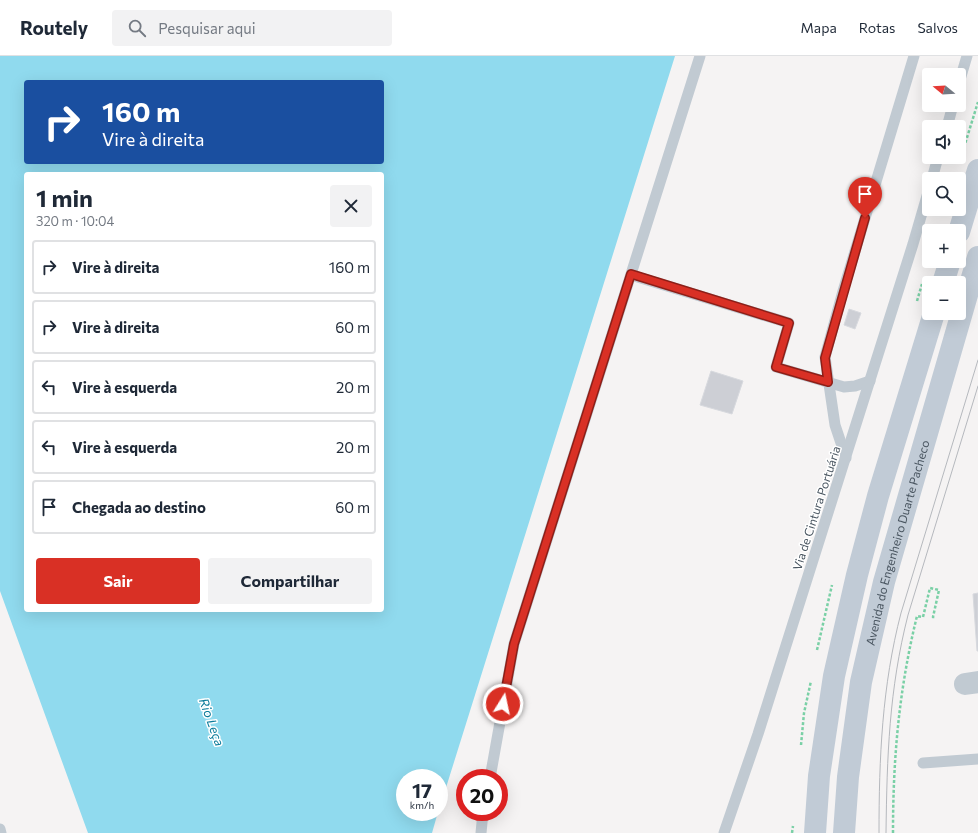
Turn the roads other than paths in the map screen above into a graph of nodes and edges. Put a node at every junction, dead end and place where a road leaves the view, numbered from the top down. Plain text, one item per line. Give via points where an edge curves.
1 (700, 56) edge
2 (914, 56) edge
3 (967, 56) edge
4 (963, 68) edge
5 (969, 164) edge
6 (922, 212) edge
7 (960, 224) edge
8 (978, 258) edge
9 (631, 274) junction
10 (932, 320) edge
11 (870, 381) junction
12 (828, 382) junction
13 (846, 458) junction
14 (978, 759) edge
15 (923, 763) dead end
16 (492, 769) edge
17 (483, 821) edge
18 (0, 829) edge
19 (1, 833) edge
20 (481, 833) edge
21 (724, 833) edge
22 (815, 833) edge
23 (844, 833) edge

1 - 9 lane
2 - 12 lane via 825,358
3 - 4 lane
5 - 7 main road
6 - 11 lane, Via de Cintura Portuária
8 - 23 main road, Avenida do Engenheiro Duarte Pacheco via 884,582 861,682 848,777
9 - 12 lane via 789,323 776,367
9 - 16 lane via 514,644
10 - 22 main road via 878,496 857,575 834,676 819,776
11 - 12 lane via 844,387
11 - 13 lane, Via de Cintura Portuária
12 - 13 lane via 835,425
13 - 21 lane, Via de Cintura Portuária
14 - 15 lane
17 - 20 lane
18 - 19 lane

